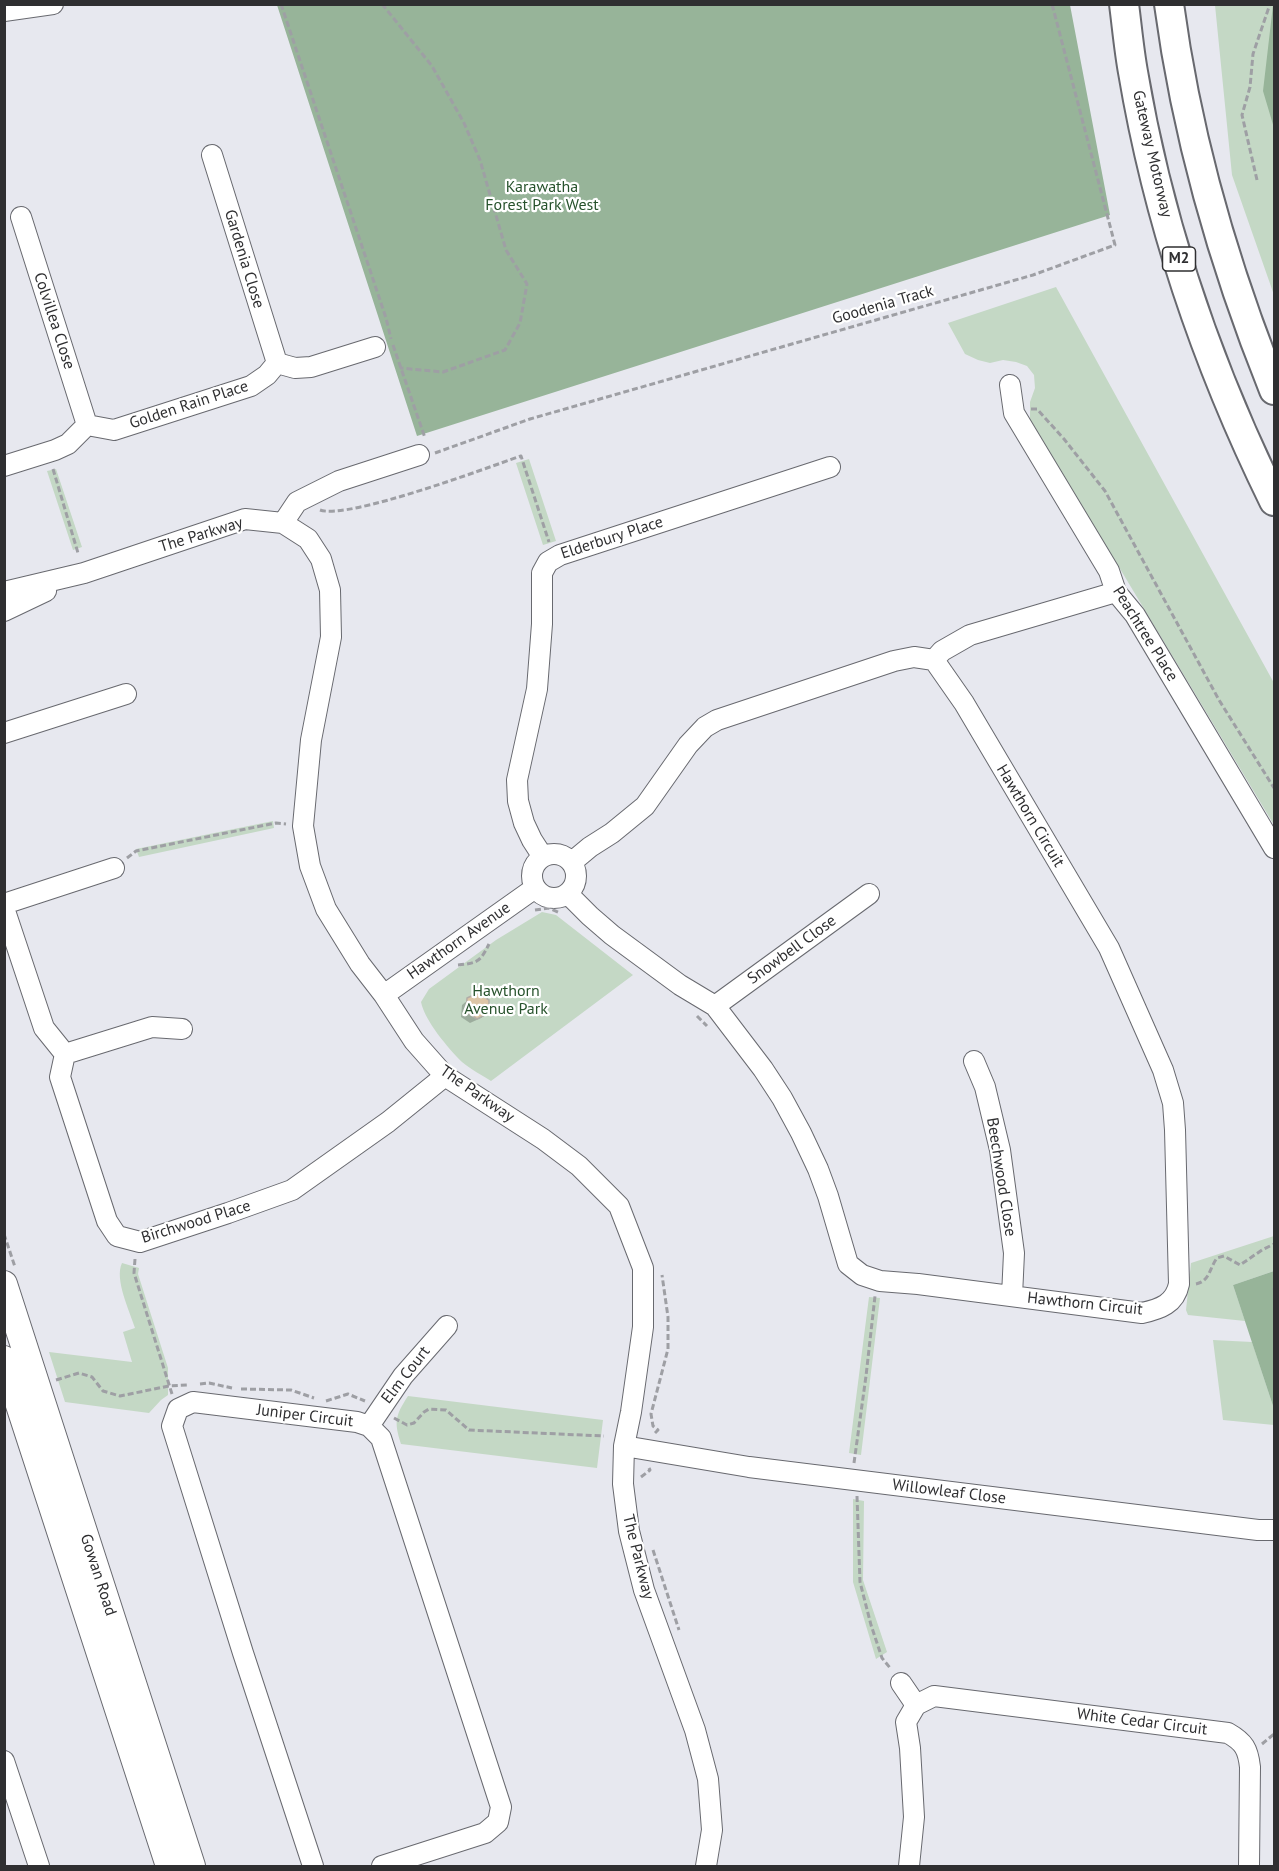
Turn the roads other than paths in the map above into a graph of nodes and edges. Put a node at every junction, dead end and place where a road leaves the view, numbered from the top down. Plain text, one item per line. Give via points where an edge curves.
1 (53, 4) edge
2 (1124, 4) edge
3 (1169, 4) edge
4 (4, 11) edge
5 (212, 155) dead end
6 (21, 217) dead end
7 (375, 347) dead end
8 (277, 363) junction
9 (1010, 385) dead end
10 (1275, 390) edge
11 (87, 425) junction
12 (425, 455) road end
13 (4, 466) edge
14 (830, 467) dead end
15 (1275, 501) edge
16 (283, 523) junction
17 (84, 573) junction
18 (4, 592) edge
19 (1116, 592) junction
20 (4, 610) edge
21 (934, 660) junction
22 (126, 694) dead end
23 (4, 734) edge
24 (1275, 848) edge
25 (543, 857) junction
26 (572, 862) junction
27 (114, 868) road end
28 (535, 888) junction
29 (568, 894) junction
30 (868, 894) dead end
31 (4, 906) edge
32 (384, 995) junction
33 (715, 1006) junction
34 (182, 1029) dead end
35 (65, 1054) junction
36 (974, 1061) dead end
37 (445, 1076) junction
38 (4, 1284) edge
39 (1012, 1296) junction
40 (447, 1326) dead end
41 (4, 1359) edge
42 (369, 1426) junction
43 (624, 1446) junction
44 (1275, 1530) edge
45 (901, 1683) road end
46 (916, 1705) junction
47 (4, 1761) edge
48 (39, 1866) edge
49 (170, 1866) edge
50 (192, 1866) edge
51 (314, 1866) edge
52 (382, 1866) edge
53 (706, 1866) edge
54 (909, 1866) edge
55 (1249, 1866) edge

1 - 4 street
2 - 15 highway, Gateway Motorway / M2 via 1133,72 1174,244 1231,404
3 - 10 highway via 1202,175 1245,316
5 - 8 street, Gardenia Close
6 - 11 street, Colvillea Close
7 - 8 street via 311,367
8 - 11 street, Golden Rain Place via 251,386 114,430
9 - 19 street, Peachtree Place via 1014,413 1109,571
11 - 13 street via 68,444
12 - 16 street via 339,481 297,502
14 - 25 street, Elderbury Place via 548,562 542,573 537,689 517,780 524,823
16 - 17 street, The Parkway via 244,519
16 - 32 street, The Parkway via 308,539 321,559 330,590 331,637 311,740 303,826 310,866 326,909
17 - 18 street, The Parkway
17 - 20 street, The Parkway
19 - 21 street via 970,635
19 - 24 street, Peachtree Place via 1135,615
21 - 26 street via 914,657 894,662 717,720 687,745 645,806
21 - 39 street, Hawthorn Circuit via 964,703 1109,948 1163,1070 1173,1103 1179,1284 1170,1302 1142,1313
22 - 23 street
25 - 26 street via 559,854
25 - 28 street via 532,871
26 - 29 street via 576,879
27 - 31 street
28 - 29 street via 550,898
28 - 32 street, Hawthorn Avenue
29 - 33 street, Hawthorn Circuit via 612,935
30 - 33 street, Snowbell Close
31 - 35 street via 44,1028
32 - 37 street, The Parkway via 414,1041
33 - 39 street, Hawthorn Circuit via 763,1069 801,1133 828,1196 848,1264 861,1275 880,1281
34 - 35 street via 152,1027
35 - 37 street, Birchwood Place via 60,1077 107,1221 117,1236 140,1242 292,1190
36 - 39 street, Beechwood Close via 985,1087 1000,1150 1014,1253
37 - 43 street, The Parkway via 543,1138 619,1206 643,1268 643,1326
38 - 50 main road, Gowan Road
40 - 42 street, Elm Court via 403,1376
41 - 49 main road, Gowan Road
42 - 51 street, Juniper Circuit via 193,1402 178,1409 172,1426
42 - 52 street, Juniper Circuit via 381,1438 501,1807 498,1822 484,1833
43 - 44 street, Willowleaf Close via 749,1467
43 - 53 street, The Parkway via 628,1531 708,1779 712,1830
45 - 46 street
46 - 54 street via 906,1722 914,1817
46 - 55 street, White Cedar Circuit via 934,1696 1228,1733 1241,1740 1250,1767
47 - 48 street

